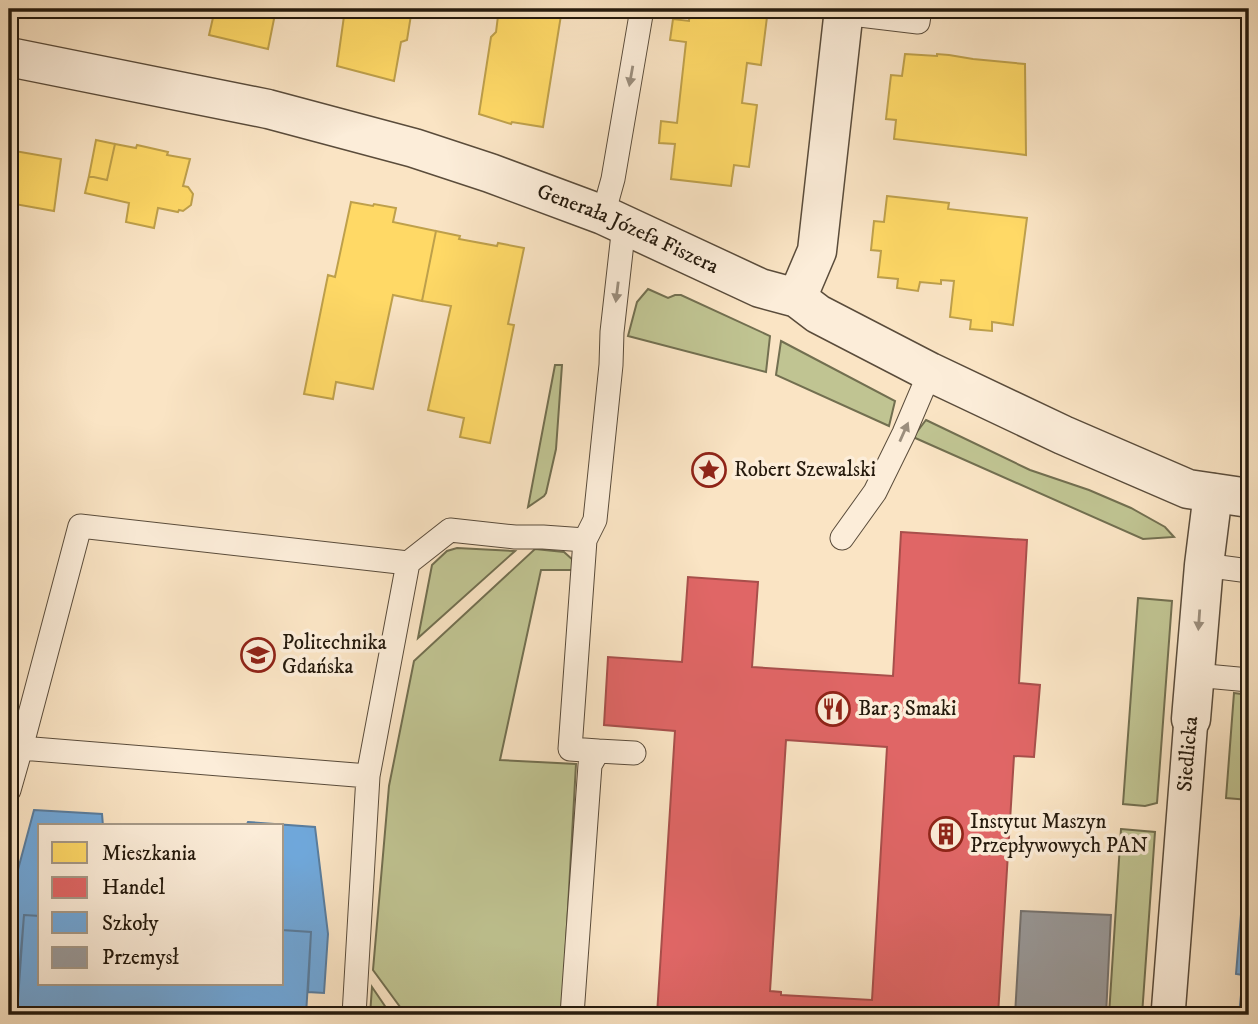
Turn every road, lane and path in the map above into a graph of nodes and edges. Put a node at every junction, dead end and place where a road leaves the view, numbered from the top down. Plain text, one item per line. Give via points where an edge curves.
1 (642, 9) edge
2 (920, 9) edge
3 (844, 11) edge
4 (9, 57) edge
5 (613, 220) junction
6 (797, 298) junction
7 (930, 372) junction
8 (1231, 496) edge
9 (590, 530) junction
10 (842, 538) dead end
11 (408, 563) junction
12 (1204, 565) junction
13 (1249, 571) edge
14 (1195, 675) junction
15 (1249, 680) edge
16 (1191, 719) joint
17 (21, 748) junction
18 (598, 751) junction
19 (634, 753) dead end
20 (368, 776) junction
21 (9, 790) edge
22 (354, 1015) edge
23 (572, 1015) edge
24 (1168, 1015) edge

1 -> 5 lane via 613,179
2 - 3 lane via 918,22
3 - 6 street via 817,251
4 - 5 street, Generała Józefa Fiszera via 268,109 414,148
5 - 6 street, Generała Józefa Fiszera via 760,288
5 -> 9 lane via 611,365
6 - 7 street, Generała Józefa Fiszera via 818,314
7 - 8 street, Generała Józefa Fiszera via 1188,489
10 -> 7 lane via 874,492
8 - 12 street, Siedlicka
9 - 11 lane via 543,537 450,530
9 - 18 lane via 570,749
11 - 17 lane via 80,526
11 - 20 lane
12 - 13 lane
12 -> 14 street, Siedlicka
14 - 15 lane
14 - 16 street, Siedlicka
16 - 24 street, Siedlicka
17 - 20 lane
17 - 21 lane
18 - 19 lane
18 - 23 lane via 590,765
20 - 22 lane

